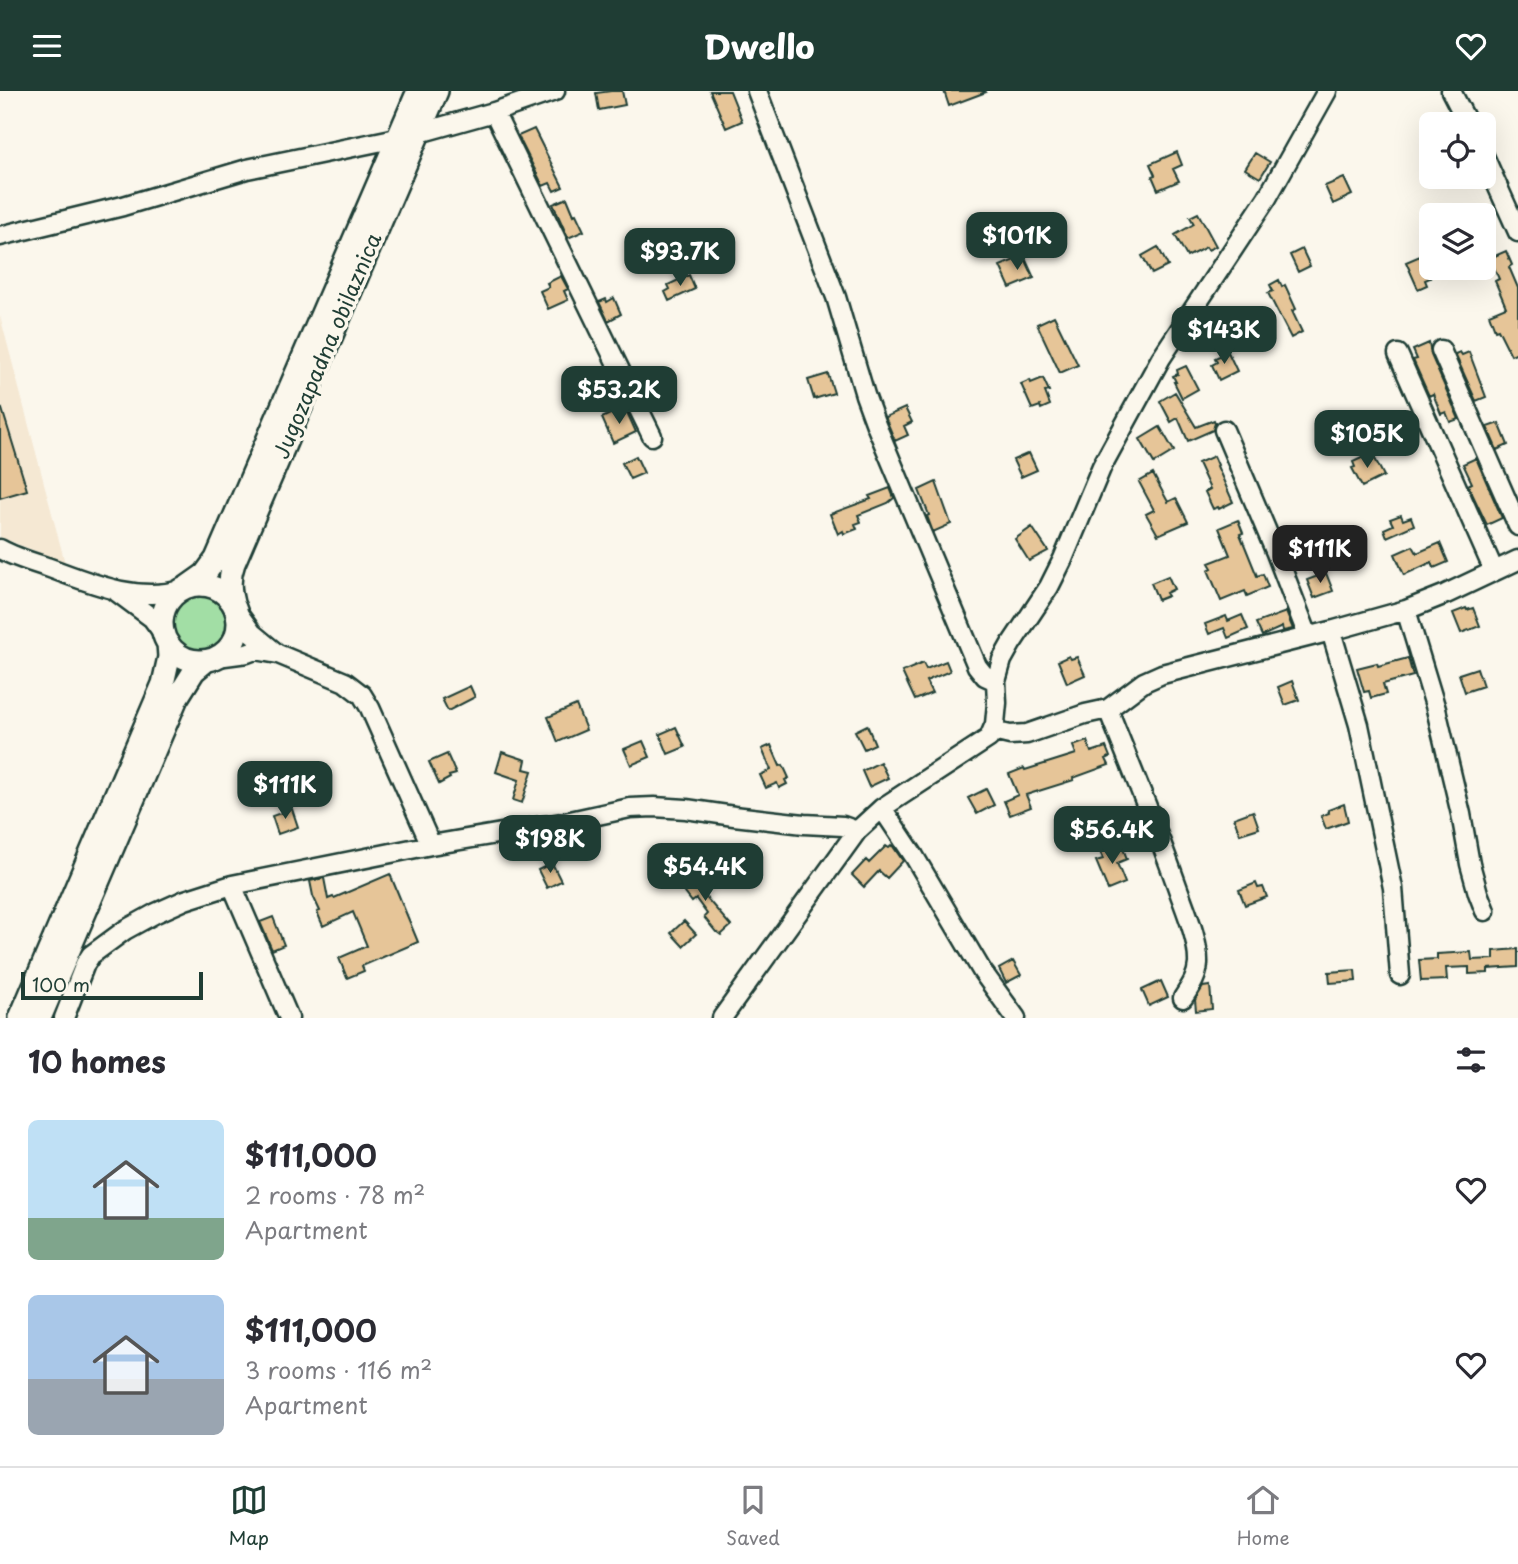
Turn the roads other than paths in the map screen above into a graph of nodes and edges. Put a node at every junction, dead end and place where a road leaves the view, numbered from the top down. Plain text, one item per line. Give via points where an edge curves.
1 (418, 91) edge
2 (437, 91) edge
3 (555, 91) edge
4 (757, 91) edge
5 (1327, 91) edge
6 (1451, 91) edge
7 (494, 112) junction
8 (1462, 112) edge
9 (419, 133) junction
10 (397, 138) junction
11 (1496, 183) edge
12 (1518, 232) edge
13 (0, 236) edge
14 (1441, 350) dead end
15 (1398, 354) dead end
16 (1224, 430) dead end
17 (652, 436) dead end
18 (1518, 526) edge
19 (0, 549) edge
20 (1518, 560) edge
21 (1494, 571) junction
22 (184, 588) junction
23 (115, 590) junction
24 (235, 608) junction
25 (1406, 610) junction
26 (1331, 631) junction
27 (1308, 636) junction
28 (165, 638) junction
29 (278, 654) junction
30 (212, 659) junction
31 (996, 681) junction
32 (1108, 709) junction
33 (993, 731) junction
34 (882, 808) junction
35 (857, 831) junction
36 (431, 845) junction
37 (232, 885) junction
38 (1485, 911) dead end
39 (1400, 975) dead end
40 (1183, 999) dead end
41 (20, 1018) edge
42 (40, 1018) edge
43 (64, 1018) edge
44 (289, 1018) edge
45 (722, 1018) edge
46 (1016, 1018) edge

1 - 10 main road, Jugozapadna obilaznica
2 - 9 main road, Jugozapadna obilaznica
3 - 7 street
4 - 31 street via 836,297 876,425 977,666
5 - 31 street via 1267,198 1161,358 1102,466 1058,569 1007,651
6 - 8 street
7 - 9 street
7 - 17 street
9 - 24 main road, Jugozapadna obilaznica via 232,570
10 - 13 street via 247,169
10 - 22 main road, Jugozapadna obilaznica via 219,553 205,574
11 - 12 street
14 - 18 street
15 - 21 street
16 - 27 street
19 - 23 street
20 - 21 street
21 - 25 street
22 - 23 street via 156,594
22 - 24 main road via 213,587
22 - 28 main road via 164,608
23 - 28 street via 152,618
24 - 29 street via 253,633
24 - 30 main road via 235,638
25 - 26 street
25 - 38 street via 1436,709
26 - 27 street
26 - 39 street via 1359,725 1391,875
27 - 32 street via 1162,674
28 - 30 main road via 184,657
28 - 41 main road via 169,657 163,684
29 - 30 street via 255,650
29 - 36 street via 345,682 362,695
30 - 42 main road via 194,671 177,698
31 - 33 street
32 - 33 street via 1027,734
32 - 40 street via 1167,857 1195,943 1196,976
33 - 34 street
34 - 35 street
34 - 46 street
35 - 36 street via 654,807
35 - 45 street
36 - 37 street
37 - 43 street via 156,913 91,955
37 - 44 street

